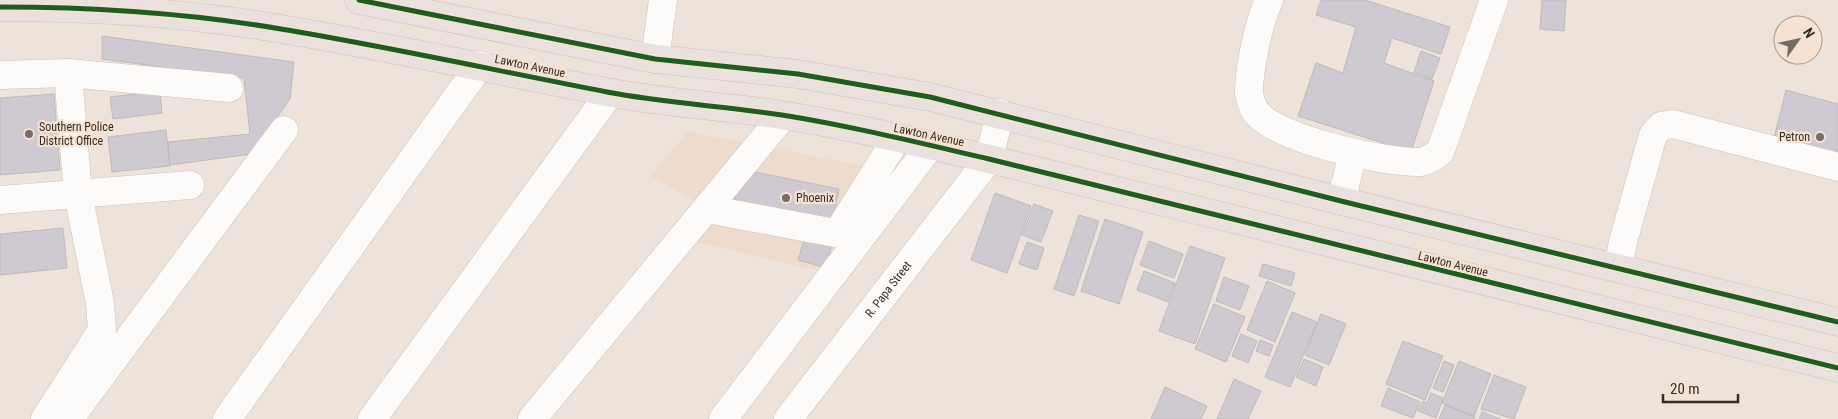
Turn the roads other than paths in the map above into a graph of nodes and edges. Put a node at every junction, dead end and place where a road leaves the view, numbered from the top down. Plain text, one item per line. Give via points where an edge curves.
1 (359, 0) edge
2 (664, 0) edge
3 (1270, 0) edge
4 (1494, 0) edge
5 (0, 7) edge
6 (655, 59) junction
7 (480, 66) junction
8 (68, 72) junction
9 (0, 76) edge
10 (229, 88) dead end
11 (610, 93) junction
12 (1000, 113) junction
13 (783, 116) junction
14 (284, 130) dead end
15 (897, 138) junction
16 (931, 145) junction
17 (1353, 154) junction
18 (989, 159) junction
19 (1838, 167) edge
20 (190, 185) dead end
21 (78, 194) junction
22 (0, 200) edge
23 (1341, 201) junction
24 (707, 209) junction
25 (1618, 268) junction
26 (1838, 322) edge
27 (1838, 368) edge
28 (45, 419) edge
29 (70, 419) edge
30 (226, 419) edge
31 (372, 419) edge
32 (532, 419) edge
33 (723, 419) edge
34 (788, 419) edge

1 - 6 main road
2 - 6 street
3 - 17 street via 1262,15 1248,91 1255,110 1272,126
4 - 17 street via 1440,152 1421,162
5 - 7 main road, Lawton Avenue via 71,7 214,20
6 - 12 main road via 798,74
7 - 11 main road, Lawton Avenue
7 - 30 street
8 - 9 street
8 - 10 street
8 - 21 street
11 - 13 main road, Lawton Avenue
11 - 31 street
12 - 18 street
12 - 23 main road
13 - 15 main road, Lawton Avenue
13 - 24 street
14 - 29 street
15 - 16 main road, Lawton Avenue
15 - 24 street via 835,233
16 - 18 main road, Lawton Avenue
16 - 33 street
17 - 23 street
18 - 27 main road, Lawton Avenue
18 - 34 street, R. Papa Street
19 - 25 street via 1673,124 1661,126 1653,135
20 - 21 street
21 - 22 street
21 - 28 street via 100,303 102,330
23 - 25 main road
24 - 32 street
25 - 26 main road

